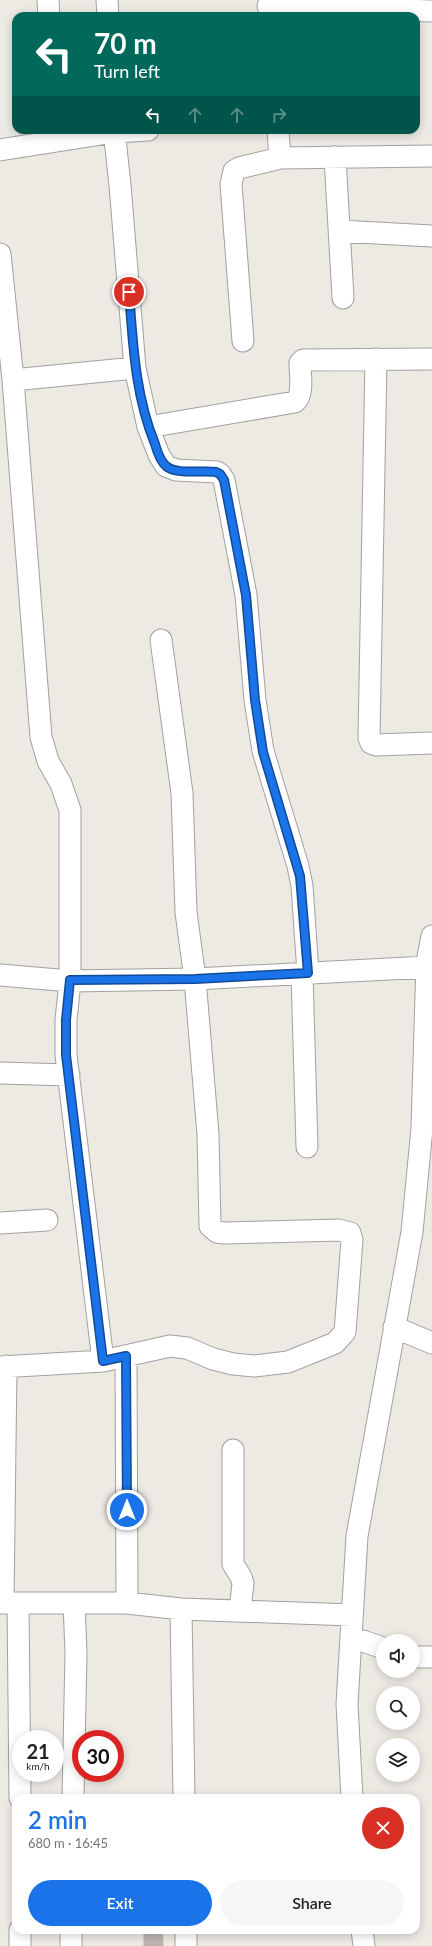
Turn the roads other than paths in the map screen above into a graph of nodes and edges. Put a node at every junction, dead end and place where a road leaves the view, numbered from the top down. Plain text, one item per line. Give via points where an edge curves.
1 (48, 0) edge
2 (107, 0) edge
3 (268, 7) edge
4 (432, 11) edge
5 (49, 12) edge
6 (108, 12) edge
7 (339, 12) edge
8 (69, 134) edge
9 (114, 134) edge
10 (278, 134) edge
11 (54, 135) edge
12 (0, 150) edge
13 (432, 156) edge
14 (335, 157) junction
15 (280, 158) junction
16 (340, 231) junction
17 (432, 236) edge
18 (0, 254) edge
19 (343, 298) dead end
20 (243, 341) dead end
21 (376, 359) junction
22 (432, 359) edge
23 (135, 368) junction
24 (13, 380) junction
25 (148, 427) junction
26 (8, 432) edge
27 (161, 640) dead end
28 (432, 742) edge
29 (430, 953) edge
30 (305, 973) junction
31 (0, 975) edge
32 (195, 979) junction
33 (70, 980) junction
34 (0, 1073) edge
35 (69, 1075) junction
36 (307, 1147) dead end
37 (46, 1220) dead end
38 (0, 1223) edge
39 (394, 1327) junction
40 (432, 1344) edge
41 (126, 1356) junction
42 (103, 1361) junction
43 (3, 1366) edge
44 (233, 1450) dead end
45 (7, 1603) edge
46 (74, 1603) junction
47 (127, 1603) junction
48 (181, 1608) junction
49 (240, 1611) junction
50 (352, 1615) junction
51 (351, 1641) junction
52 (376, 1646) edge
53 (420, 1657) edge
54 (432, 1657) edge
55 (20, 1794) edge
56 (73, 1794) edge
57 (184, 1794) edge
58 (352, 1794) edge
59 (20, 1934) edge
60 (71, 1934) edge
61 (186, 1934) edge
62 (362, 1934) edge
63 (20, 1946) edge
64 (71, 1946) edge
65 (186, 1946) edge
66 (364, 1946) edge

1 - 5 street
2 - 6 street
3 - 7 street
4 - 7 street
8 - 11 street
9 - 23 street
10 - 15 street
11 - 12 street
13 - 14 street
14 - 15 street
14 - 16 street
15 - 20 street via 239,168 231,177
16 - 17 street
16 - 19 street
18 - 24 street
21 - 22 street
21 - 25 street via 303,360 300,363 300,394 295,402
21 - 28 street via 369,738 371,743 376,745
23 - 24 street
23 - 25 street
24 - 26 street
25 - 30 street via 166,466 176,470 216,472 224,480 246,595 255,700 263,752 299,872
26 - 33 street via 41,737 48,761 62,784 70,810
27 - 32 street via 182,794 186,912
29 - 30 street
29 - 39 street via 422,1128 412,1232
30 - 32 street
30 - 36 street
31 - 33 street
32 - 33 street
32 - 41 street via 208,1134 210,1226 217,1232 224,1233 339,1230 350,1233 352,1240 345,1332 335,1343 288,1362 274,1364 233,1364 187,1348 170,1346
33 - 35 street via 66,1020
34 - 35 street
35 - 42 street
37 - 38 street
39 - 40 street
39 - 50 street via 357,1536
41 - 42 street
41 - 47 street
42 - 43 street
43 - 45 street
44 - 49 street via 232,1564 243,1583
45 - 46 street
45 - 55 street
46 - 47 street
46 - 56 street via 76,1653
47 - 48 street
48 - 49 street
48 - 57 street
49 - 50 street
50 - 51 street
51 - 52 street via 363,1641
51 - 58 street via 347,1704
53 - 54 street
59 - 63 street
60 - 64 street
61 - 65 street
62 - 66 street

